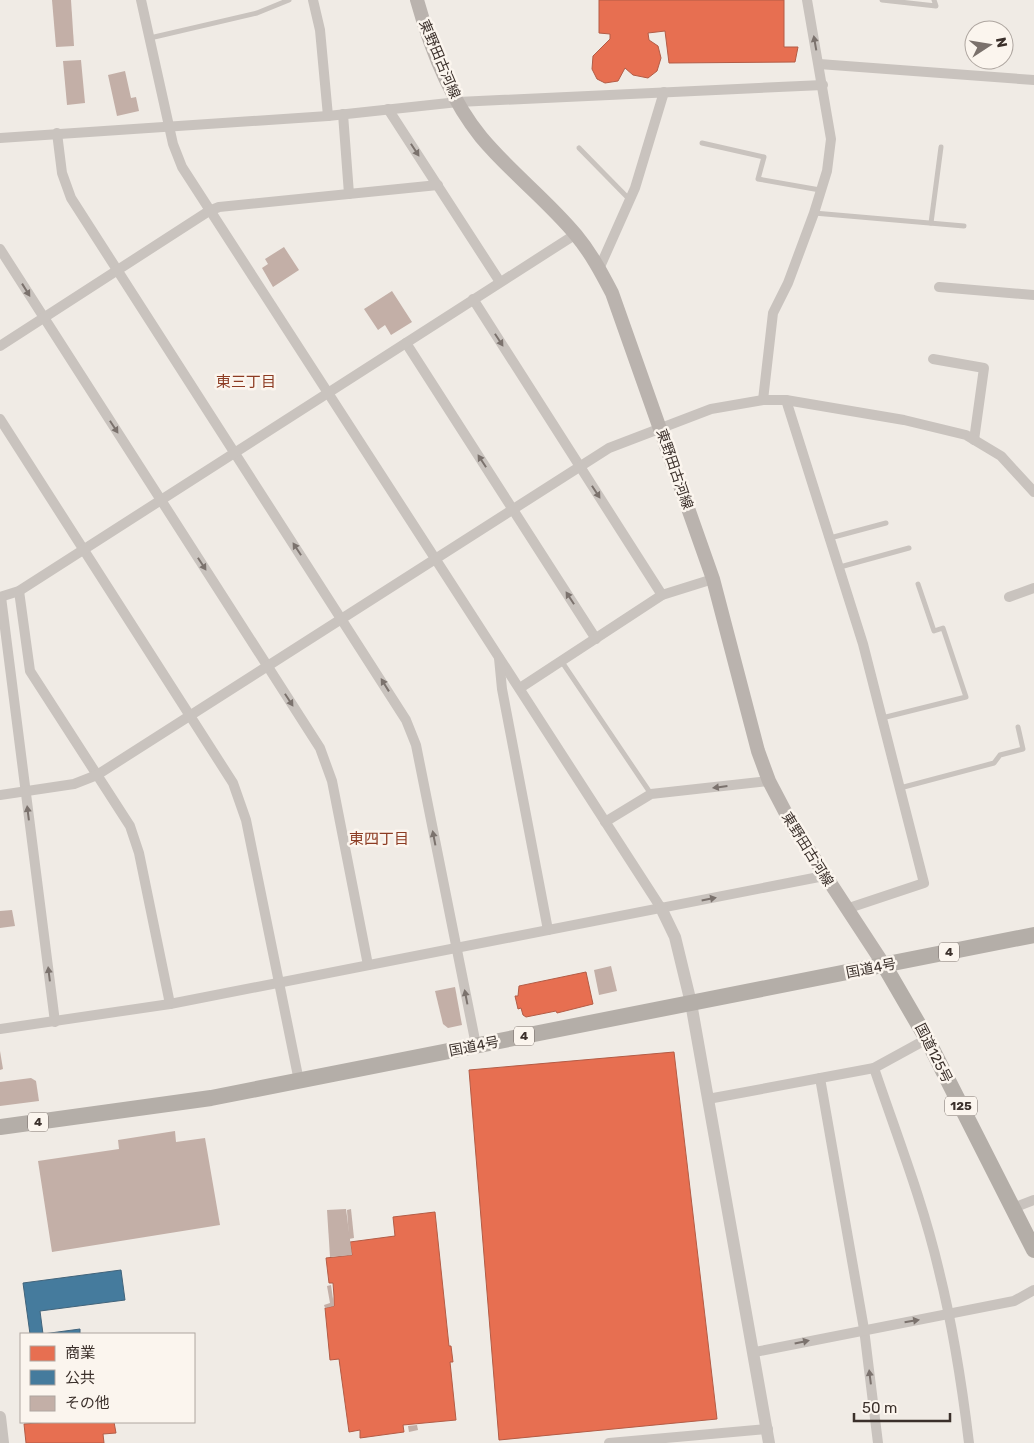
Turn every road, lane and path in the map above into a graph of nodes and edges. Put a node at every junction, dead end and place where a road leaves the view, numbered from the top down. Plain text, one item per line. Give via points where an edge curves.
1 (141, 0) edge
2 (289, 0) edge
3 (313, 0) edge
4 (417, 0) edge
5 (807, 0) edge
6 (882, 0) edge
7 (934, 0) edge
8 (150, 38) junction
9 (819, 64) junction
10 (1034, 80) edge
11 (823, 85) junction
12 (664, 92) junction
13 (458, 102) junction
14 (388, 109) junction
15 (343, 114) junction
16 (328, 116) junction
17 (169, 127) junction
18 (57, 133) junction
19 (0, 138) edge
20 (702, 143) dead end
21 (941, 147) dead end
22 (579, 148) dead end
23 (438, 185) junction
24 (820, 190) junction
25 (349, 194) junction
26 (630, 200) junction
27 (209, 210) junction
28 (814, 214) junction
29 (932, 223) junction
30 (964, 226) dead end
31 (576, 234) junction
32 (0, 249) edge
33 (600, 269) junction
34 (118, 270) junction
35 (500, 282) junction
36 (938, 287) dead end
37 (1034, 294) edge
38 (473, 299) junction
39 (44, 318) junction
40 (406, 343) junction
41 (0, 346) edge
42 (933, 359) dead end
43 (328, 392) junction
44 (763, 400) junction
45 (786, 400) junction
46 (0, 419) edge
47 (661, 429) junction
48 (974, 440) junction
49 (235, 452) junction
50 (580, 467) junction
51 (1034, 492) edge
52 (162, 501) junction
53 (513, 508) junction
54 (886, 524) dead end
55 (830, 539) junction
56 (909, 548) dead end
57 (84, 549) junction
58 (436, 558) junction
59 (840, 567) junction
60 (713, 580) junction
61 (918, 584) dead end
62 (1034, 588) edge
63 (20, 591) junction
64 (662, 595) junction
65 (0, 597) edge
66 (1009, 597) dead end
67 (342, 618) junction
68 (596, 639) junction
69 (499, 657) junction
70 (562, 662) junction
71 (267, 666) junction
72 (520, 688) junction
73 (190, 716) junction
74 (882, 718) junction
75 (1018, 727) dead end
76 (97, 775) junction
77 (769, 781) junction
78 (900, 788) junction
79 (26, 792) junction
80 (651, 794) junction
81 (0, 795) edge
82 (606, 822) junction
83 (824, 876) junction
84 (661, 908) junction
85 (846, 909) junction
86 (548, 930) junction
87 (1034, 935) edge
88 (456, 948) junction
89 (368, 965) junction
90 (884, 965) junction
91 (278, 982) junction
92 (691, 1003) junction
93 (170, 1004) junction
94 (55, 1022) junction
95 (0, 1029) edge
96 (927, 1039) junction
97 (476, 1045) junction
98 (874, 1068) junction
99 (820, 1078) junction
100 (299, 1081) junction
101 (708, 1098) junction
102 (0, 1127) edge
103 (1034, 1200) edge
104 (1013, 1208) junction
105 (1034, 1250) edge
106 (1034, 1290) edge
107 (949, 1315) junction
108 (864, 1329) junction
109 (755, 1352) junction
110 (0, 1417) edge
111 (768, 1428) junction
112 (3, 1443) edge
113 (613, 1443) edge
114 (770, 1443) edge
115 (878, 1443) edge
116 (969, 1443) edge

1 - 8 street
2 - 8 lane via 257,13
3 - 16 street via 320,30
4 - 13 main road, 東野田古河線 via 441,67
9 -> 5 street
6 - 7 lane via 936,6
8 - 17 street
9 - 10 street
9 - 11 street
11 - 12 street
11 - 24 street via 831,139 827,171
12 - 13 street
12 - 26 street
13 - 14 street
13 - 31 main road, 東野田古河線 via 481,136
14 - 15 street
14 -> 23 street
15 - 16 street
15 - 25 street
16 - 17 street
17 - 18 street
17 - 27 street via 177,157
18 - 19 street
18 - 34 street via 62,173 71,198
20 - 24 lane via 764,157 758,179
21 - 29 lane
22 - 26 lane
23 - 25 street
23 - 35 street
24 - 28 street
25 - 27 street
26 - 33 street
27 - 34 street
27 - 43 street
28 - 29 lane
28 - 44 street via 773,313
29 - 30 lane
31 - 33 main road, 東野田古河線
31 - 35 street
32 -> 39 street
33 - 47 main road, 東野田古河線 via 612,293
34 - 39 street
34 - 49 street
35 - 38 street
36 - 37 street
38 - 40 street
38 -> 50 street
39 - 41 street
39 -> 52 street
40 - 43 street
53 -> 40 street
42 - 48 street via 984,368
43 - 49 street
43 - 58 street
44 - 45 street
44 - 47 street via 711,409
45 - 48 street via 910,422
45 - 55 street
46 - 57 street
47 - 50 street via 609,448
47 - 60 main road, 東野田古河線
48 - 51 street via 1001,456
49 - 52 street
67 -> 49 street
50 - 53 street
50 -> 64 street
52 - 57 street
52 -> 71 street
53 - 58 street
68 -> 53 street
54 - 55 lane
55 - 59 street
56 - 59 lane
57 - 63 street
57 - 73 street
58 - 67 street
58 - 69 street
59 - 74 street
60 - 64 street
60 - 77 main road, 東野田古河線
61 - 74 lane via 934,631 942,628 966,698
62 - 66 street
63 - 65 street
63 - 76 street via 30,671
64 - 68 street
65 - 79 street
67 - 71 street
88 -> 67 street via 411,732
68 - 70 street
69 - 72 street
69 - 86 street via 502,689
70 - 72 street
70 - 80 lane
71 - 73 street
71 -> 89 street via 320,748 327,765
72 - 82 street
73 - 76 street
73 - 91 street via 233,782 246,820
74 - 78 street
75 - 78 lane via 1023,749 1000,755 994,763
76 - 79 street via 74,784
76 - 93 street via 130,826 139,853
77 -> 80 street
77 - 83 main road, 東野田古河線 via 791,824
78 - 85 street via 924,883
79 - 81 street
94 -> 79 street
80 - 82 street
82 - 84 street
84 -> 83 street
83 - 85 main road, 東野田古河線
84 - 86 street
84 - 92 street via 675,937
85 - 90 main road, 東野田古河線
86 - 88 street
87 - 90 highway, 国道4号 / 4
88 - 89 street
97 -> 88 street
89 - 91 street
90 - 92 highway, 国道4号 / 4
90 - 96 highway, 国道125号 / 125
91 - 93 street
91 - 100 street
92 - 97 highway, 国道4号 / 4
92 - 101 street
93 - 94 street
94 - 95 street
96 - 98 street
96 - 104 highway, 国道125号 / 125
97 - 100 highway, 国道4号 / 4
98 - 99 street
98 - 107 street via 917,1193
99 - 101 street
99 - 108 street
100 - 102 highway, 国道4号 / 4 via 136,1109
101 - 109 street
103 - 104 street
104 - 105 highway, 国道125号 / 125
106 - 107 street via 1014,1301
108 -> 107 street
107 - 116 street
109 -> 108 street
115 -> 108 street
109 - 111 street
110 - 112 street
111 - 113 street
111 - 114 street

